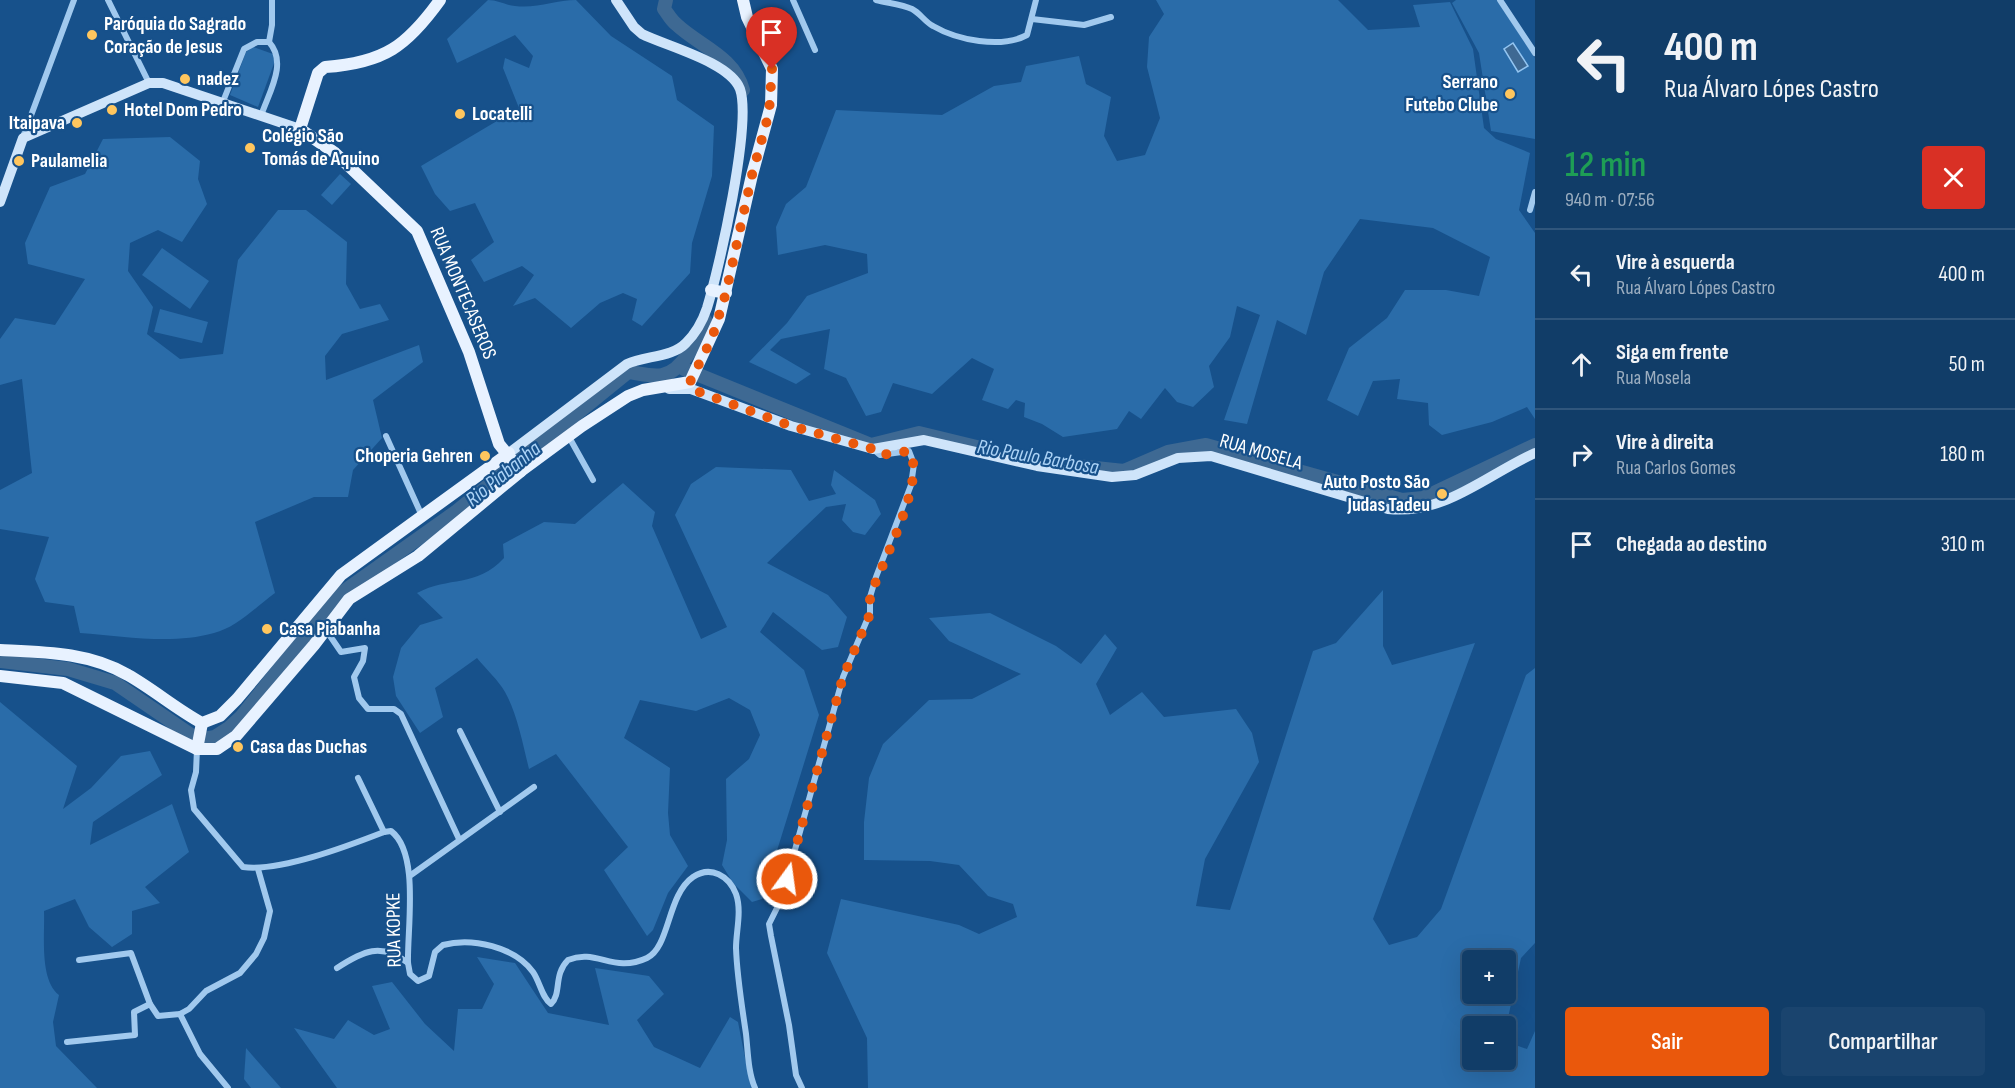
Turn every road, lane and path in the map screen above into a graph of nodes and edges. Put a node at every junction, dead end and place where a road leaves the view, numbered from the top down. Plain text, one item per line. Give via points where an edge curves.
1 (74, 0) edge
2 (108, 0) edge
3 (272, 0) edge
4 (440, 0) edge
5 (616, 0) edge
6 (743, 0) edge
7 (794, 0) edge
8 (876, 0) edge
9 (1036, 0) edge
10 (1500, 0) edge
11 (1111, 17) dead end
12 (1032, 19) junction
13 (269, 42) junction
14 (815, 50) dead end
15 (1535, 53) edge
16 (149, 83) junction
17 (222, 104) junction
18 (261, 116) junction
19 (300, 129) junction
20 (23, 138) junction
21 (1535, 192) edge
22 (0, 202) edge
23 (1530, 210) dead end
24 (711, 290) junction
25 (726, 293) junction
26 (690, 386) junction
27 (386, 436) dead end
28 (568, 437) junction
29 (873, 449) junction
30 (509, 453) junction
31 (1535, 453) edge
32 (521, 471) junction
33 (593, 480) dead end
34 (422, 517) junction
35 (326, 630) junction
36 (0, 650) edge
37 (0, 676) edge
38 (202, 723) junction
39 (460, 731) dead end
40 (197, 749) junction
41 (358, 778) dead end
42 (534, 787) dead end
43 (500, 812) junction
44 (384, 832) junction
45 (459, 839) junction
46 (258, 869) junction
47 (411, 875) junction
48 (79, 960) dead end
49 (408, 963) junction
50 (337, 968) dead end
51 (150, 1004) junction
52 (180, 1014) junction
53 (67, 1041) dead end
54 (228, 1088) edge
55 (755, 1088) edge
56 (802, 1088) edge

1 - 20 street
2 - 16 street
3 - 13 street
4 - 19 main road via 419,29 392,52 325,67 318,73
5 - 24 main road via 642,34 718,68 740,88 738,166
6 - 25 main road via 772,69 772,97
7 - 14 street
8 - 12 street via 911,8 938,29 981,42 1021,38 1027,35
9 - 12 street
10 - 15 street
11 - 12 street via 1084,25
13 - 17 street via 257,42 244,49
13 - 18 street via 279,56 278,66
16 - 17 main road, RUA MONTECASEROS via 163,83
16 - 20 main road
17 - 18 main road, RUA MONTECASEROS
18 - 19 main road, RUA MONTECASEROS
19 - 30 main road, RUA MONTECASEROS via 335,153 417,231 469,352 500,444
20 - 22 main road
21 - 23 street
24 - 25 main road
24 - 30 main road via 695,333 681,349 627,364
25 - 26 main road via 712,338
26 - 28 main road via 658,388 628,396
26 - 29 main road, RUA MOSELA via 791,426
27 - 34 street
28 - 32 main road
28 - 33 street
29 - 31 main road, RUA MOSELA via 924,440 1037,466 1112,477 1135,475 1178,458 1211,456 1388,509 1404,510 1428,508 1453,498
29 - 56 street via 880,455 909,451 914,473 873,587 870,614 843,677 781,900 769,924 796,1075
30 - 32 main road, RUA MONTECASEROS
30 - 34 main road
32 - 35 main road via 418,556 349,600
34 - 38 main road via 341,576 237,699 220,716
35 - 40 main road via 236,736 217,748
35 - 45 street via 341,652 365,648 354,677 359,698 368,710 394,709 401,714
36 - 38 main road via 79,656 102,663
37 - 40 main road via 63,683
38 - 40 main road
39 - 43 street
40 - 46 street via 191,790 194,809 238,863
41 - 44 street
42 - 43 street
43 - 45 street
44 - 46 street
44 - 47 street, RUA KOPKE via 396,834
45 - 47 street
46 - 52 street via 270,911 261,947 240,973 206,991
47 - 49 street, RUA KOPKE
48 - 51 street via 131,953
49 - 50 street via 382,950 351,959
49 - 55 street, RUA KOPKE via 413,978 423,981 429,976 435,952 443,945 492,946 525,963 551,1005 557,978 568,960 583,956 626,965 650,956 661,944 669,914 690,879 715,872 731,885 738,903 737,966
51 - 52 street via 160,1017
51 - 53 street via 134,1012 135,1035
52 - 54 street via 195,1047

